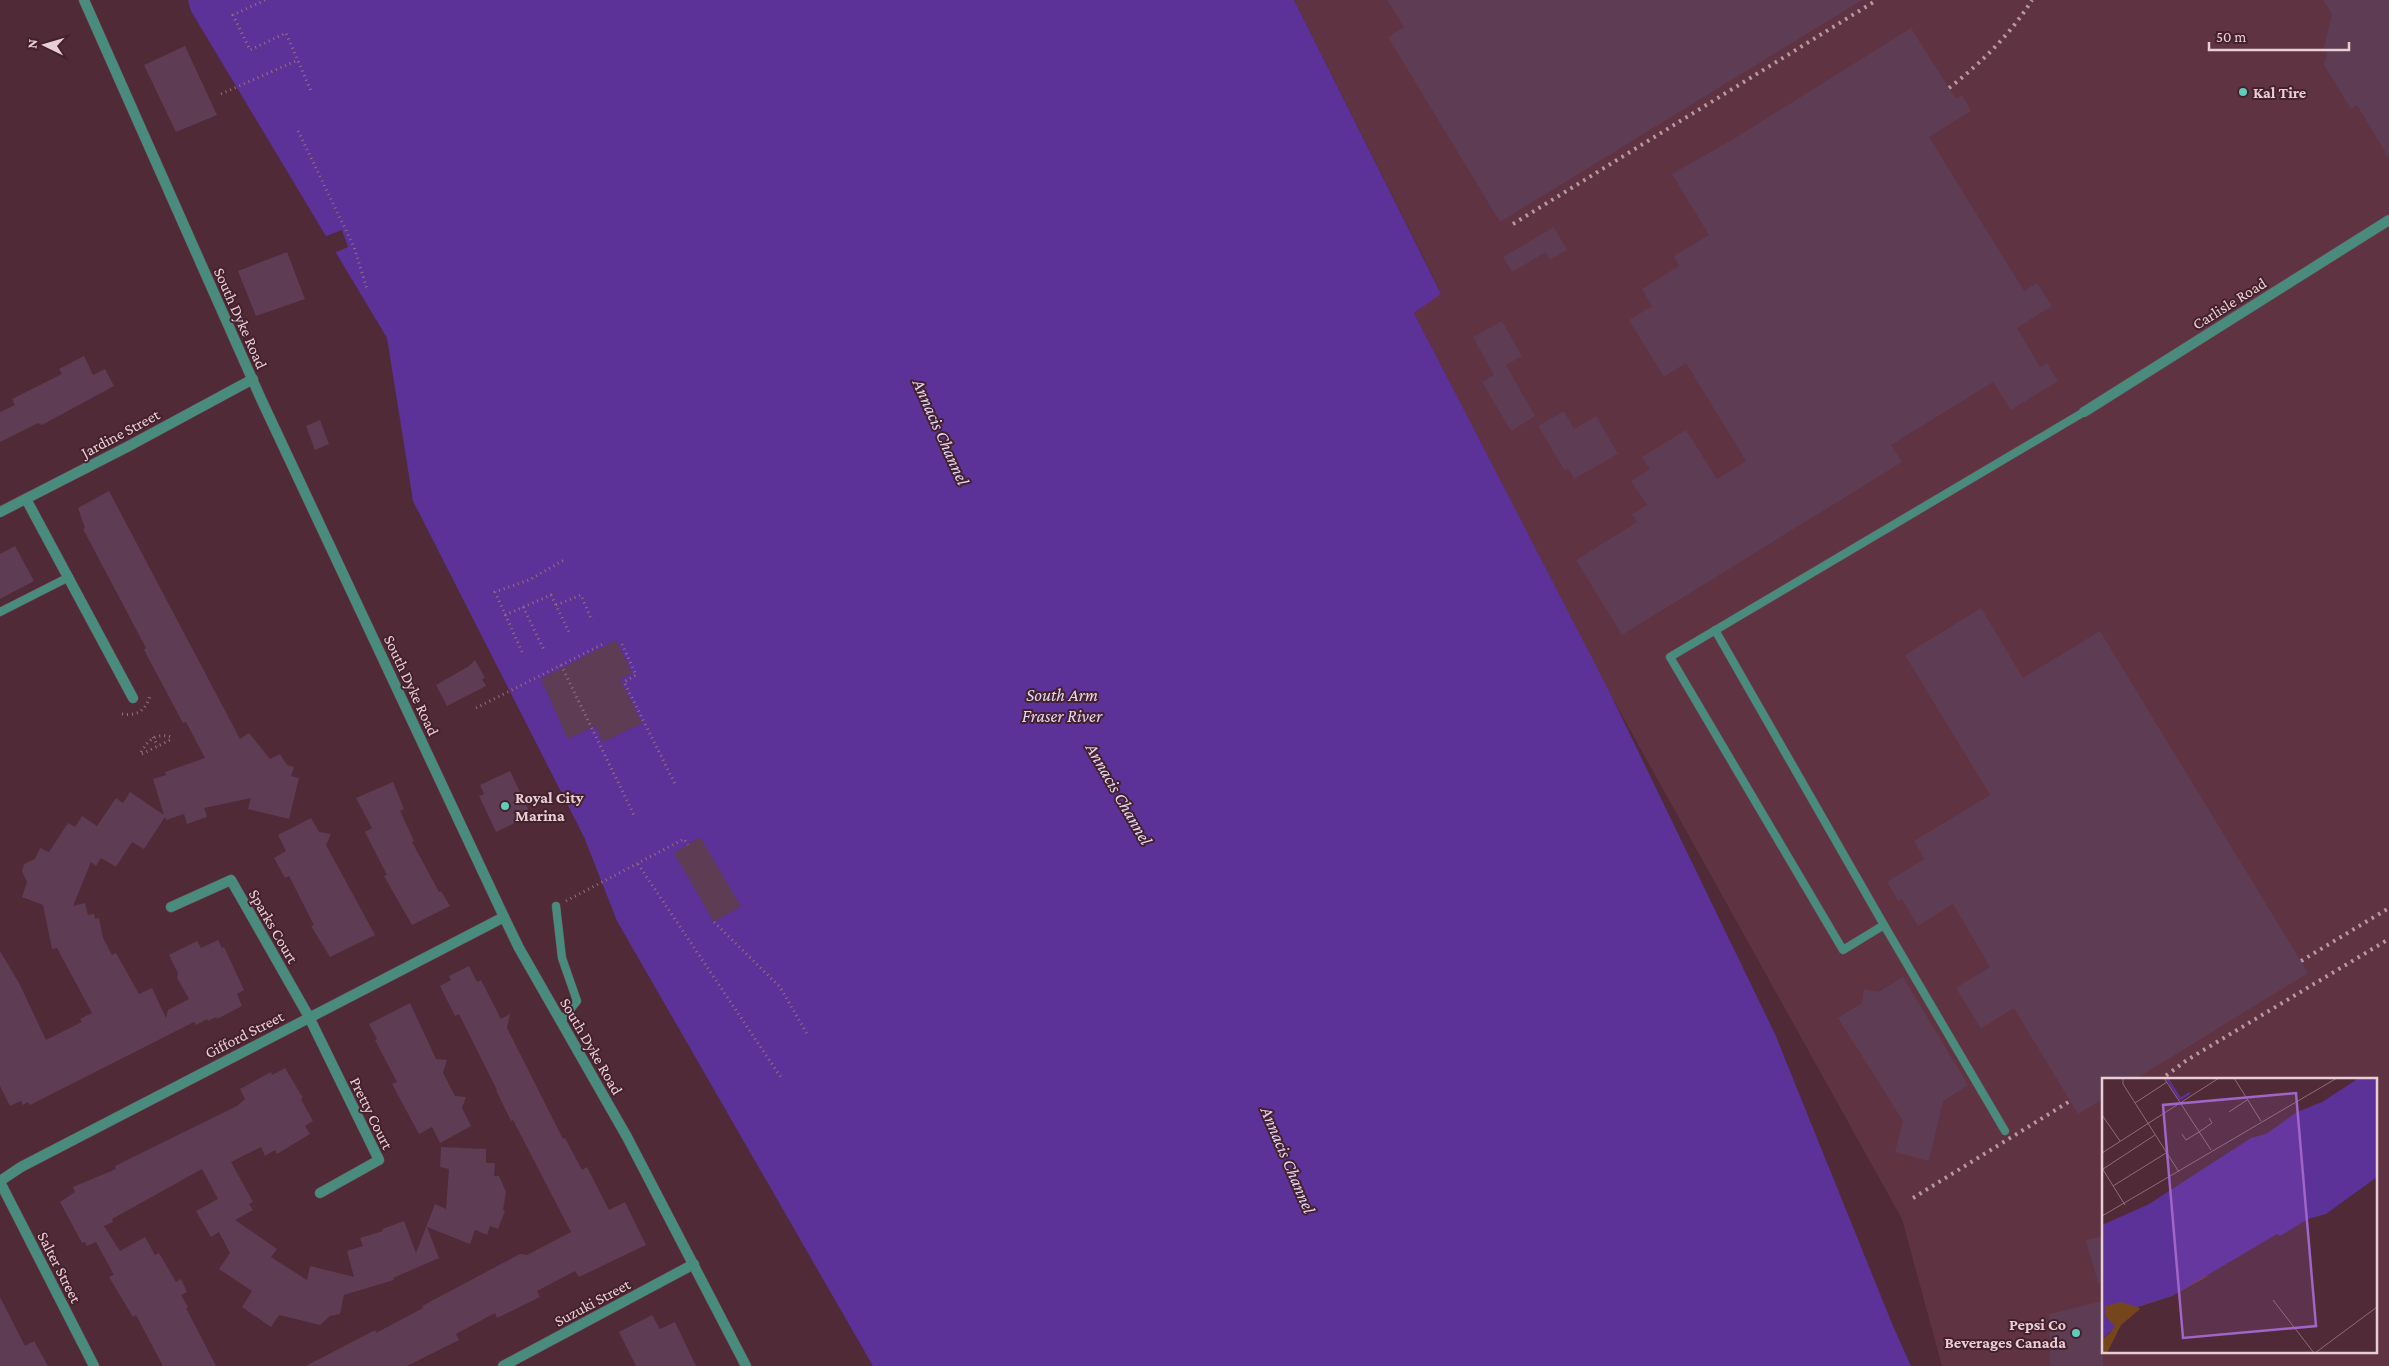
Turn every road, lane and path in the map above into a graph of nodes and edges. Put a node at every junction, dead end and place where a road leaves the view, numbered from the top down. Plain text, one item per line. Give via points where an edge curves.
1 (84, 0) edge
2 (265, 0) edge
3 (298, 60) junction
4 (311, 91) dead end
5 (221, 94) dead end
6 (298, 131) dead end
7 (2389, 220) edge
8 (367, 289) dead end
9 (253, 380) junction
10 (2084, 412) joint
11 (26, 499) junction
12 (0, 512) edge
13 (564, 560) dead end
14 (69, 577) junction
15 (556, 605) junction
16 (524, 607) junction
17 (0, 612) edge
18 (505, 615) junction
19 (592, 621) dead end
20 (1715, 630) junction
21 (570, 634) dead end
22 (603, 644) dead end
23 (622, 644) dead end
24 (544, 650) dead end
25 (522, 652) dead end
26 (561, 665) junction
27 (133, 698) dead end
28 (476, 708) dead end
29 (153, 737) junction
30 (158, 746) junction
31 (676, 786) dead end
32 (634, 815) dead end
33 (688, 845) dead end
34 (638, 864) junction
35 (556, 906) joint
36 (171, 907) dead end
37 (504, 917) junction
38 (714, 922) dead end
39 (1884, 924) junction
40 (309, 1017) junction
41 (561, 1021) junction
42 (808, 1034) dead end
43 (782, 1079) dead end
44 (2005, 1131) dead end
45 (0, 1181) edge
46 (320, 1193) dead end
47 (694, 1264) junction
48 (94, 1366) edge
49 (503, 1366) edge
50 (746, 1366) edge

1 - 9 street, South Dyke Road
2 - 3 path via 233,14 250,50 286,33
3 - 4 path
3 - 5 path
6 - 8 path via 354,247
7 - 10 street, Carlisle Road
9 - 11 street, Jardine Street
9 - 37 street, South Dyke Road
10 - 20 lane
11 - 12 street, Jardine Street
11 - 14 street
13 - 18 path via 529,580 495,592
14 - 17 lane
14 - 27 street
15 - 16 path via 551,595
15 - 19 path via 581,595
15 - 21 path
16 - 18 path
16 - 24 path
18 - 25 path
20 - 39 lane
20 - 39 lane via 1670,657 1843,950
22 - 26 path
23 - 31 path via 636,676 624,682
26 - 28 path
26 - 32 path
29 - 30 path
29 - 30 path via 172,738
29 - 30 path via 141,753
33 - 34 path via 684,839
34 - 35 path
34 - 43 path
35 - 41 lane via 562,958 577,1001
36 - 40 street, Sparks Court via 231,880
37 - 40 street, Gifford Street
37 - 41 street, South Dyke Road
38 - 42 path via 780,987
39 - 44 lane
40 - 45 street, Gifford Street via 21,1167
40 - 46 street, Pretty Court via 380,1160
41 - 47 street, South Dyke Road
45 - 48 street, Salter Street
47 - 49 street, Suzuki Street
47 - 50 street, South Dyke Road

